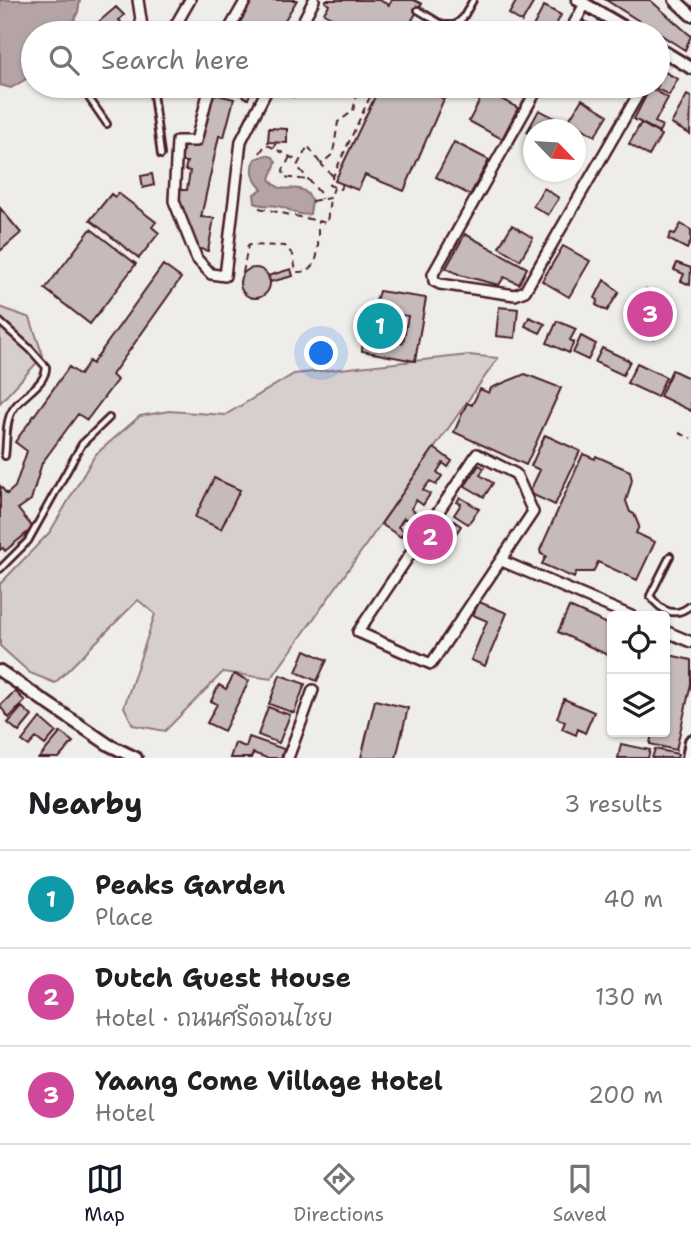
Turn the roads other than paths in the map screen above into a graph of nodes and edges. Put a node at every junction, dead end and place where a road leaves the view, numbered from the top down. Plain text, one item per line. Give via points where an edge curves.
1 (138, 0) edge
2 (190, 0) edge
3 (246, 0) edge
4 (314, 0) edge
5 (473, 0) edge
6 (676, 0) edge
7 (582, 2) edge
8 (418, 10) dead end
9 (691, 15) edge
10 (141, 21) edge
11 (178, 21) edge
12 (233, 21) edge
13 (303, 21) edge
14 (438, 21) edge
15 (460, 21) edge
16 (574, 21) edge
17 (614, 21) edge
18 (670, 58) edge
19 (691, 68) edge
20 (90, 98) edge
21 (154, 98) edge
22 (207, 98) edge
23 (263, 98) edge
24 (532, 98) edge
25 (636, 98) edge
26 (107, 124) dead end
27 (161, 155) dead end
28 (0, 322) edge
29 (108, 418) dead end
30 (5, 456) dead end
31 (670, 556) dead end
32 (502, 561) junction
33 (0, 569) edge
34 (691, 605) edge
35 (619, 611) edge
36 (670, 633) edge
37 (691, 642) edge
38 (2, 675) edge
39 (313, 690) dead end
40 (691, 741) edge
41 (136, 758) edge
42 (288, 758) edge
43 (688, 758) edge

1 - 10 street
2 - 11 street
3 - 12 street
4 - 13 street
5 - 15 lane
6 - 9 street
7 - 16 street
7 - 17 street
8 - 14 lane
18 - 19 street
20 - 26 lane
21 - 27 lane
22 - 23 street via 197,141 177,141 174,201 197,259 211,274 225,276 241,141
24 - 25 street via 433,274 434,281 515,295 525,291
28 - 30 lane via 46,367 43,378 13,408
29 - 33 lane via 82,444 28,541
31 - 34 lane via 650,596 668,612 683,612
32 - 32 street via 533,512 516,474 477,454 358,632 431,664
32 - 35 street
36 - 37 street
38 - 41 street
39 - 42 street
40 - 43 street

